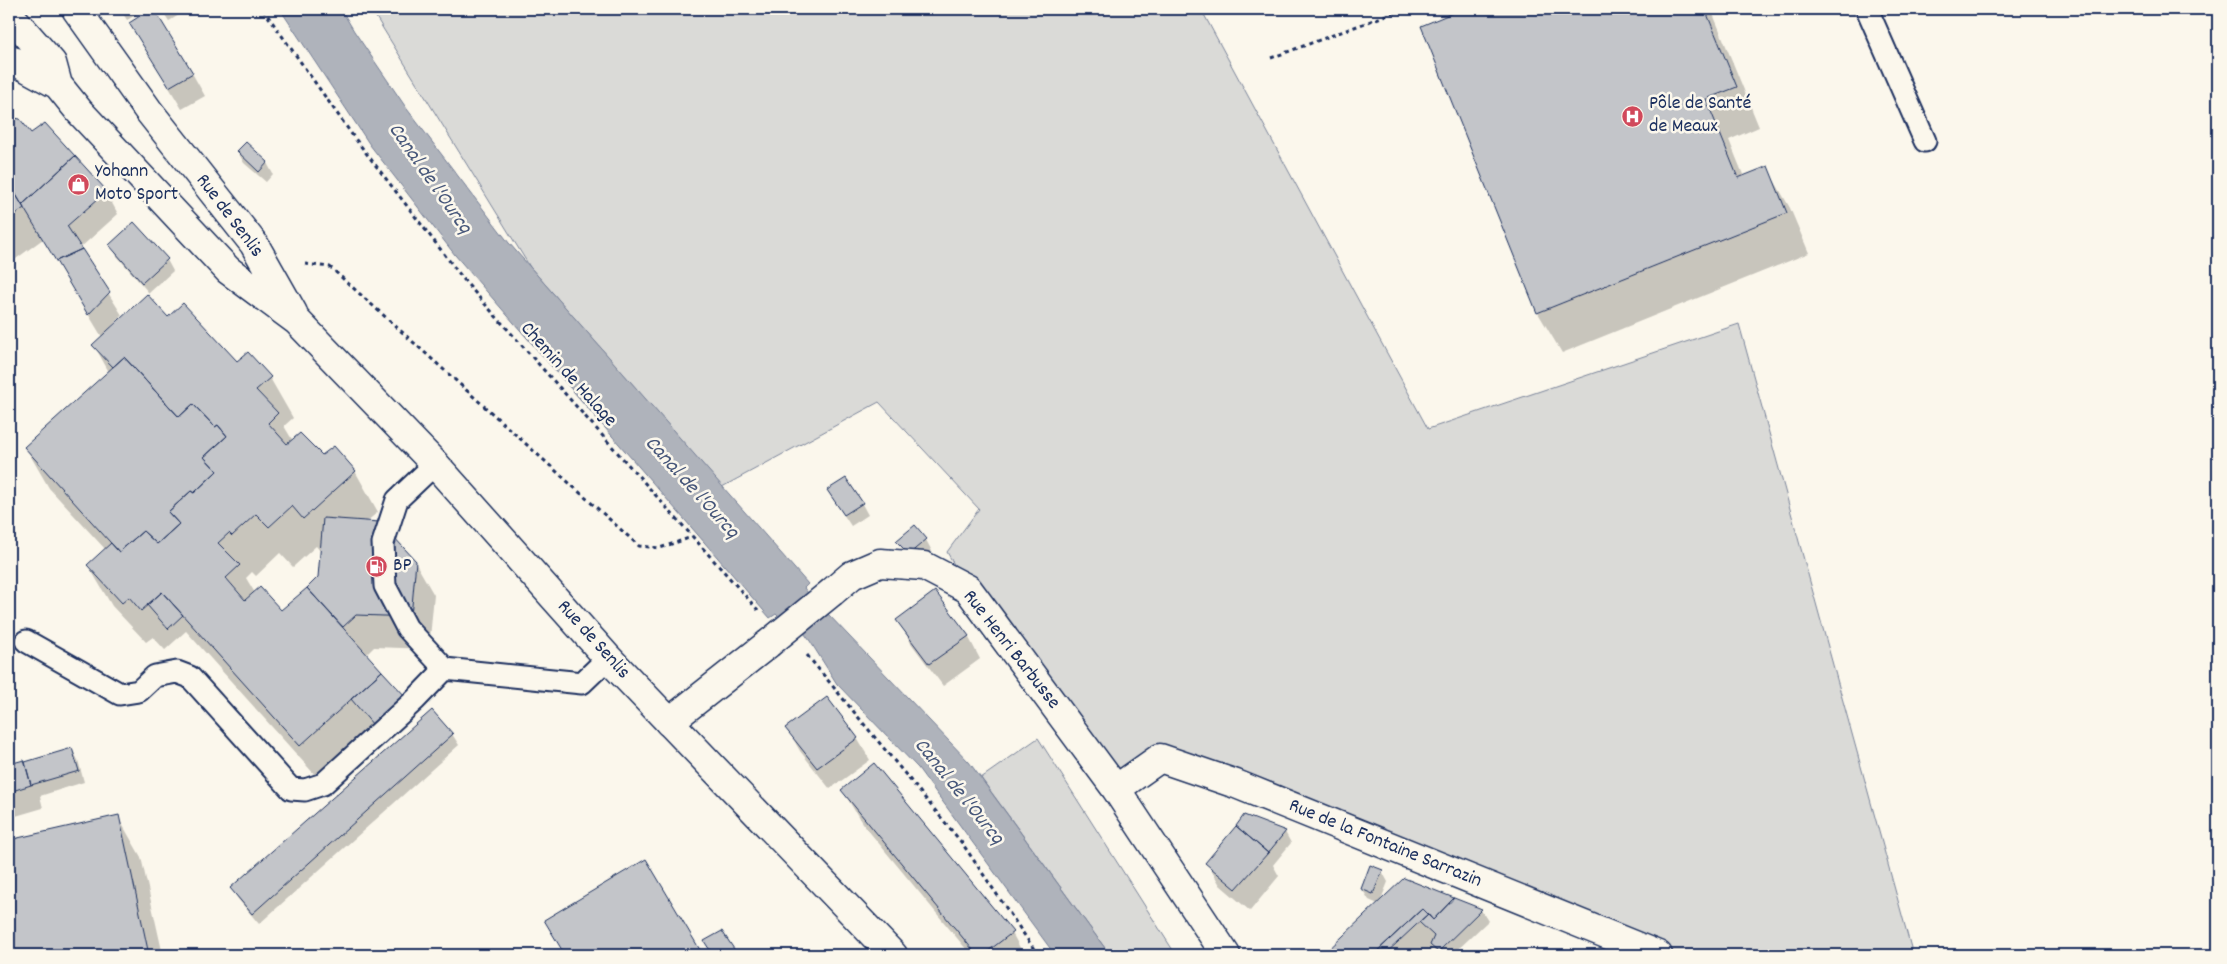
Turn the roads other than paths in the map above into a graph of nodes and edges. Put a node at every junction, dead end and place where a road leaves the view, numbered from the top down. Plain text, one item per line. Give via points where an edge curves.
1 (1867, 9) edge
2 (80, 12) edge
3 (9, 14) edge
4 (9, 60) edge
5 (58, 85) junction
6 (1924, 141) dead end
7 (297, 321) junction
8 (435, 464) junction
9 (26, 641) dead end
10 (608, 658) junction
11 (445, 669) junction
12 (669, 722) junction
13 (1116, 789) junction
14 (893, 955) edge
15 (1226, 955) edge
16 (1658, 955) edge

1 - 6 lane
2 - 7 main road, Rue de Senlis via 148,110 254,244
3 - 5 main road, Rue de Senlis via 52,63
4 - 5 main road, Rue de Senlis
5 - 7 main road, Rue de Senlis via 228,270
7 - 8 main road, Rue de Senlis
8 - 10 main road, Rue de Senlis
8 - 11 lane via 397,500 383,543 386,586 407,628
9 - 11 lane via 120,694 139,691 155,676 177,672 190,677 291,790 305,790 323,784
10 - 11 lane via 582,683
10 - 12 main road, Rue de Senlis
12 - 13 main road, Rue Henri Barbusse, bridge via 852,575 880,563 924,566 968,589
12 - 14 main road, Rue de Senlis
13 - 15 main road, Rue Henri Barbusse
13 - 16 main road, Rue de la Fontaine Sarrazin via 1160,758 1246,788

